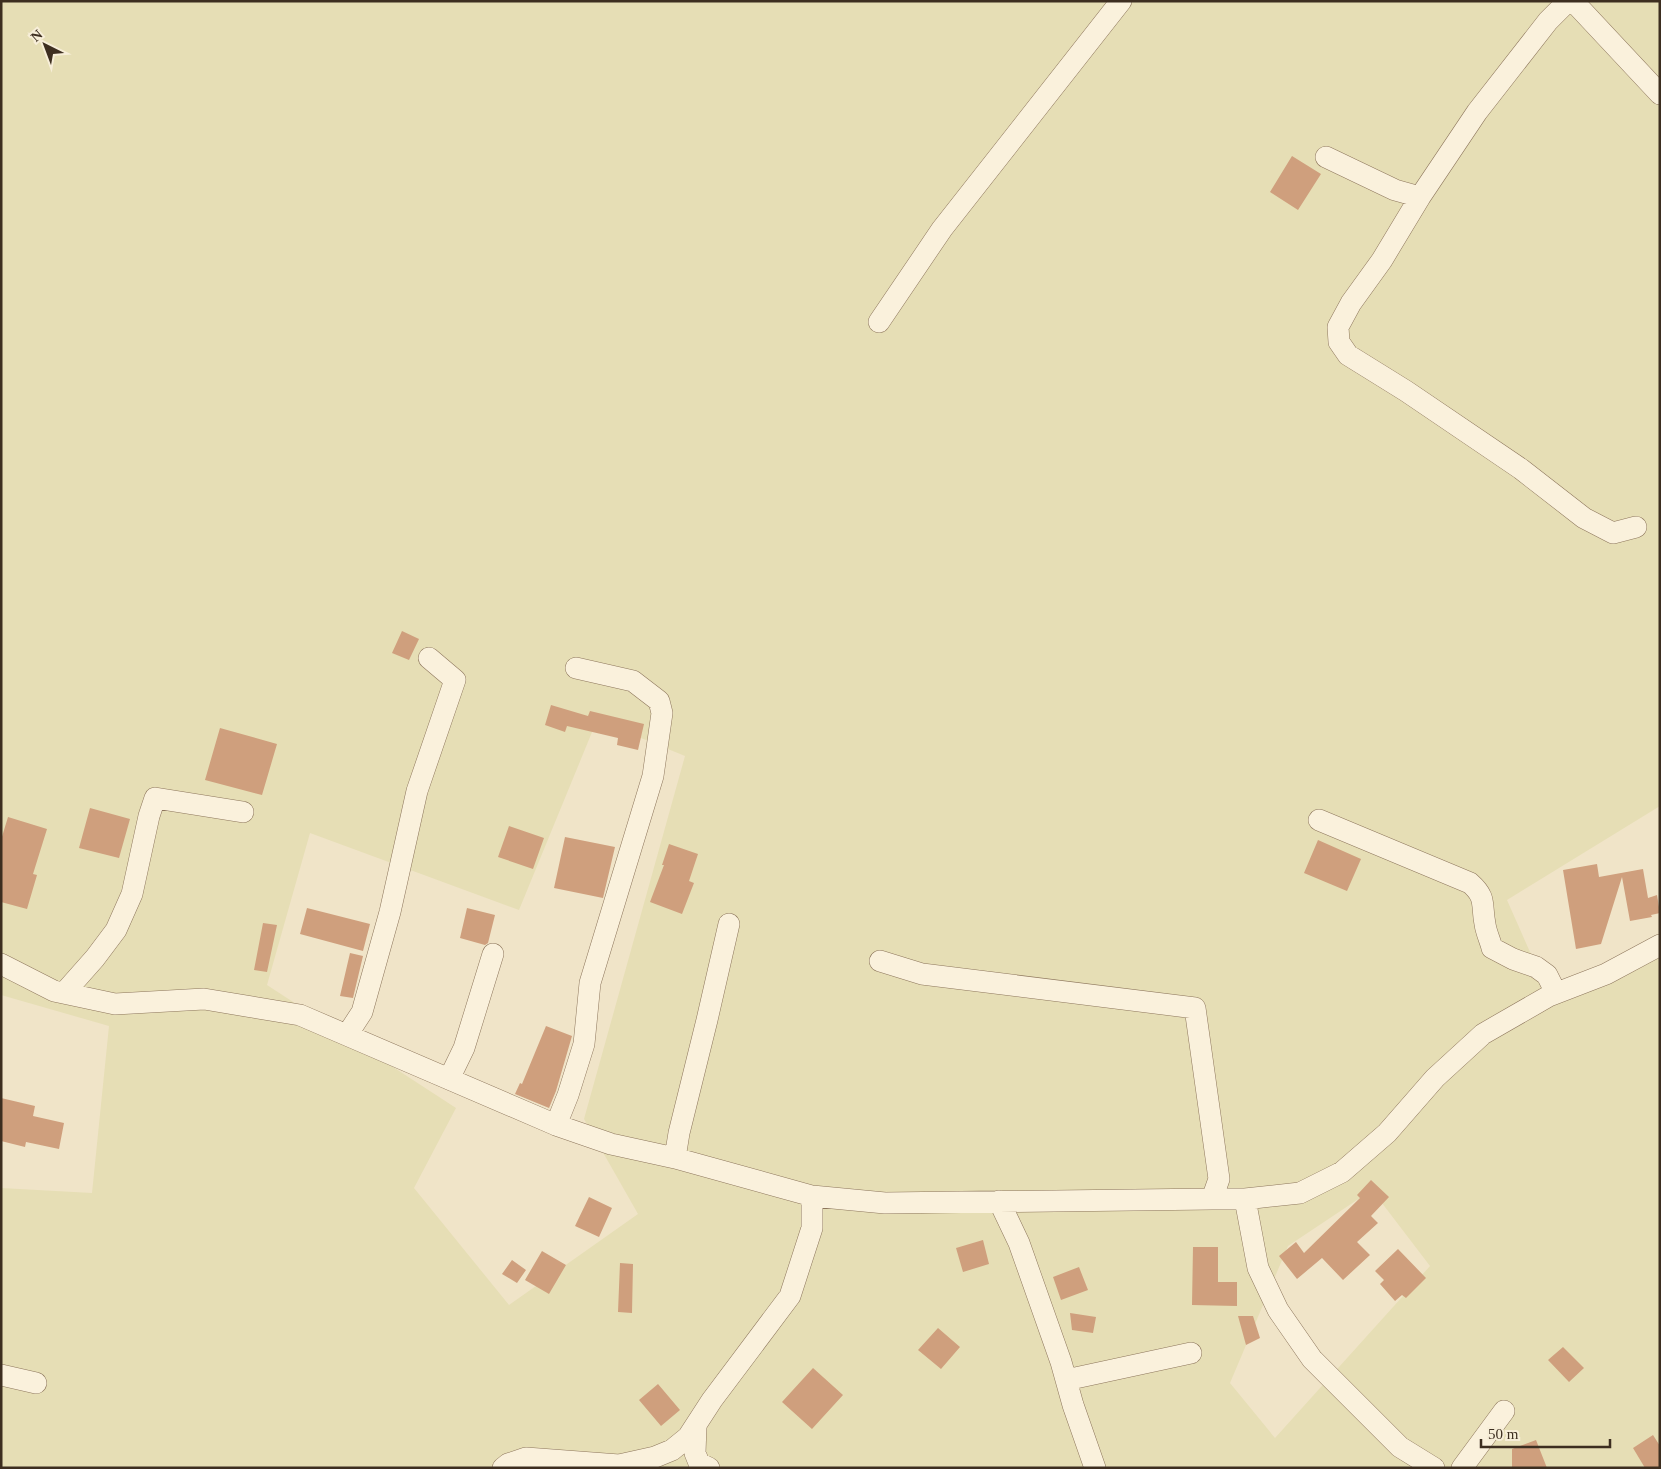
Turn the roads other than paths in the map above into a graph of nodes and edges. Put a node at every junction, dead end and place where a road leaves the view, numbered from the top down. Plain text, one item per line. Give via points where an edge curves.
1 (1121, 1) edge
2 (1568, 1) edge
3 (1573, 1) edge
4 (1660, 94) edge
5 (1326, 157) dead end
6 (1420, 197) junction
7 (879, 322) dead end
8 (1636, 527) dead end
9 (429, 658) dead end
10 (576, 668) dead end
11 (243, 812) dead end
12 (1320, 820) dead end
13 (729, 924) dead end
14 (1660, 945) edge
15 (493, 954) dead end
16 (880, 961) dead end
17 (1, 964) edge
18 (64, 993) junction
19 (1556, 993) junction
20 (347, 1036) junction
21 (449, 1079) junction
22 (556, 1125) junction
23 (675, 1158) junction
24 (812, 1196) junction
25 (1212, 1199) junction
26 (1245, 1199) junction
27 (999, 1202) junction
28 (1191, 1353) dead end
29 (1, 1375) edge
30 (1066, 1380) junction
31 (36, 1383) dead end
32 (1504, 1411) dead end
33 (696, 1426) junction
34 (503, 1468) edge
35 (709, 1468) edge
36 (1095, 1468) edge
37 (1434, 1468) edge
38 (1462, 1468) edge

1 - 7 street via 942,229
2 - 6 street via 1548,21 1477,112
3 - 4 street
5 - 6 street via 1395,190
6 - 8 street via 1382,260 1351,303 1338,327 1339,342 1348,355 1522,469 1584,518 1613,533
9 - 20 street via 455,680 417,791 390,912 362,1012
10 - 22 street via 633,681 660,701 662,713 653,776 590,983 584,1044
11 - 18 street via 155,798 132,894 116,930
12 - 19 street via 1470,883 1479,891 1492,948 1536,967 1547,975
13 - 23 street
14 - 19 street via 1606,974
15 - 21 street via 464,1048
16 - 25 street via 922,974 1195,1008 1219,1180
17 - 18 street
18 - 20 street via 115,1004 204,1000 300,1016
19 - 26 street via 1483,1034 1435,1078 1387,1133 1342,1172 1300,1193
20 - 21 street
21 - 22 street
22 - 23 street via 611,1144
23 - 24 street
24 - 27 street via 884,1203
24 - 33 street via 812,1228 790,1296
25 - 26 street
25 - 27 street
26 - 37 street via 1258,1268 1278,1310 1306,1351 1400,1447
27 - 30 street via 1019,1243
28 - 30 street
29 - 31 street
30 - 36 street
32 - 38 street
33 - 34 street via 672,1450 619,1465 526,1458
33 - 35 street via 695,1454 699,1463

